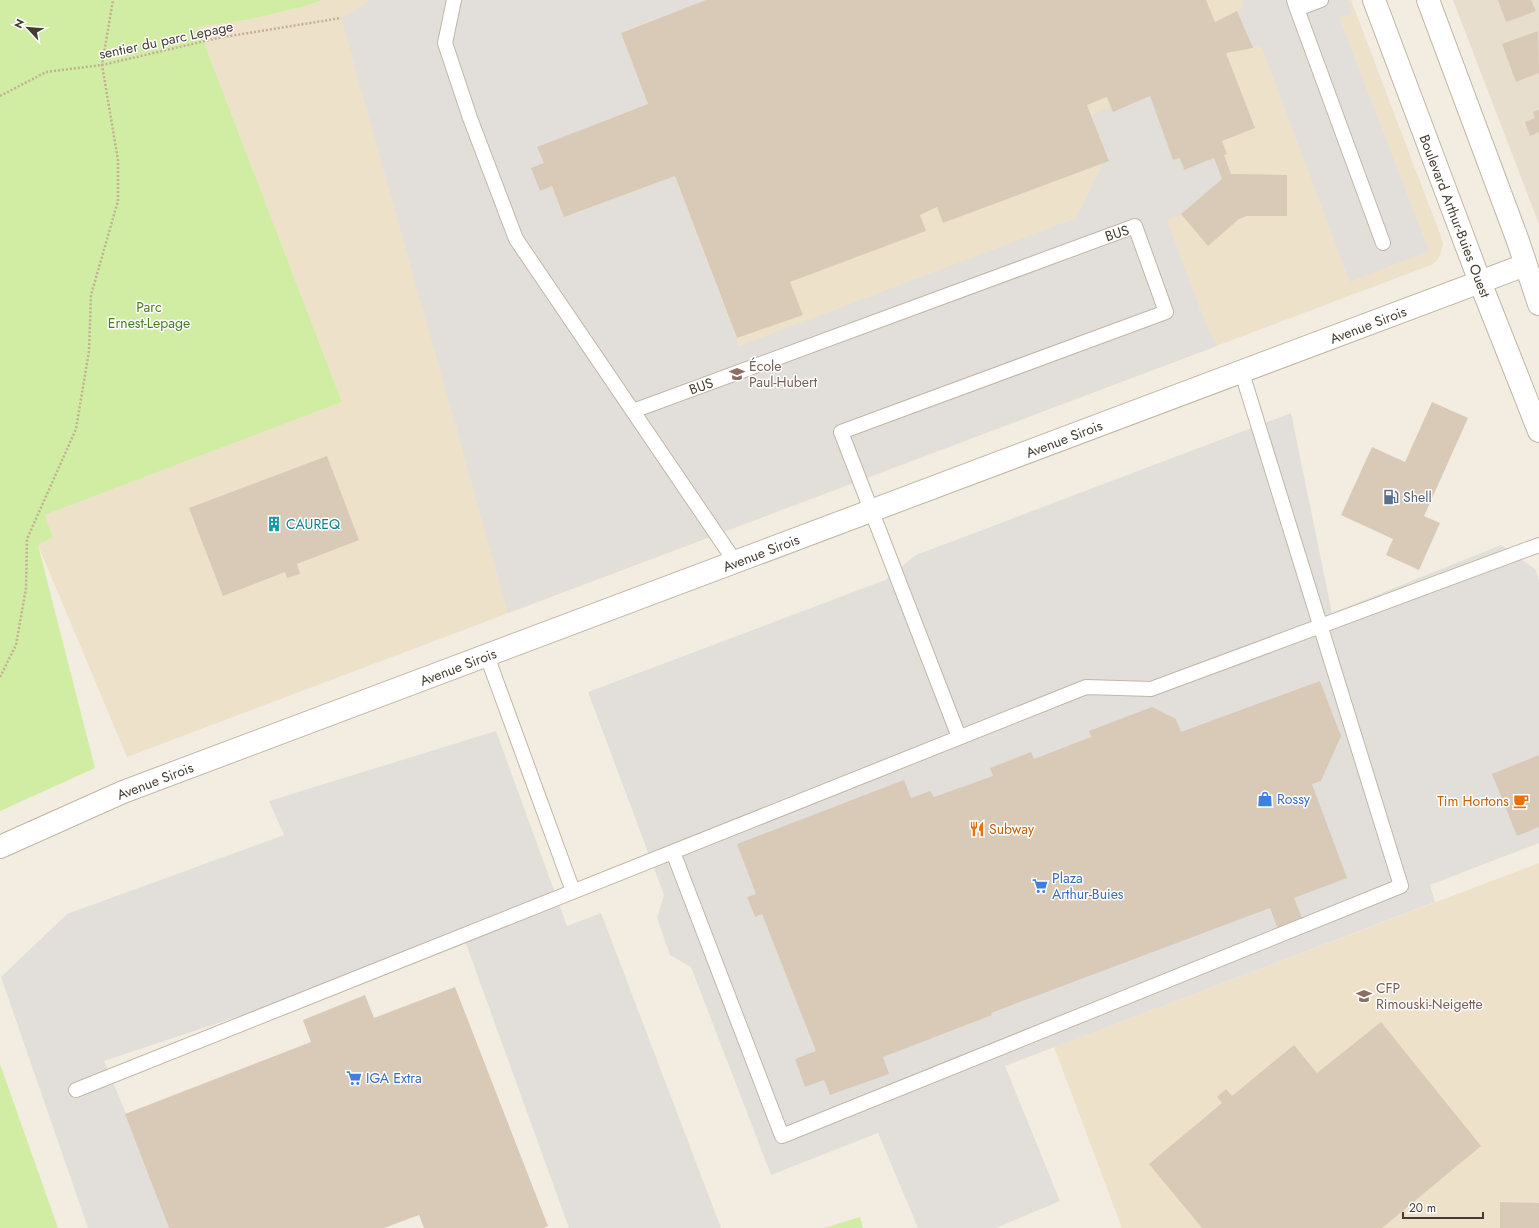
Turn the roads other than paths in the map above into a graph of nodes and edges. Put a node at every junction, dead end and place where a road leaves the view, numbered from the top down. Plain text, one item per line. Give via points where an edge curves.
1 (454, 0) edge
2 (1321, 0) edge
3 (1374, 0) edge
4 (1428, 0) edge
5 (1295, 4) edge
6 (1383, 243) dead end
7 (1525, 265) junction
8 (1480, 282) junction
9 (1539, 304) edge
10 (1242, 372) junction
11 (633, 411) junction
12 (1539, 430) edge
13 (871, 512) junction
14 (1539, 545) edge
15 (736, 563) junction
16 (1321, 626) junction
17 (487, 656) junction
18 (959, 738) junction
19 (0, 847) edge
20 (673, 852) junction
21 (574, 891) junction
22 (76, 1090) dead end

1 - 11 lane via 445,43 470,118 516,239
2 - 5 lane
3 - 8 street, Boulevard Arthur-Buies Ouest
4 - 7 street
5 - 6 lane
7 - 8 street, Avenue Sirois
7 - 9 street
8 - 10 street, Avenue Sirois
8 - 12 street, Boulevard Arthur-Buies Ouest
10 - 13 street, Avenue Sirois
10 - 16 lane
11 - 13 lane, BUS via 1134,226 1166,312 842,432
11 - 15 lane
13 - 15 street, Avenue Sirois
13 - 18 lane
14 - 16 lane
15 - 17 street, Avenue Sirois
16 - 18 lane via 1151,689 1086,687
16 - 20 lane via 1401,886 782,1136
17 - 19 street, Avenue Sirois via 123,792
17 - 21 lane
18 - 20 lane
20 - 21 lane
21 - 22 lane

